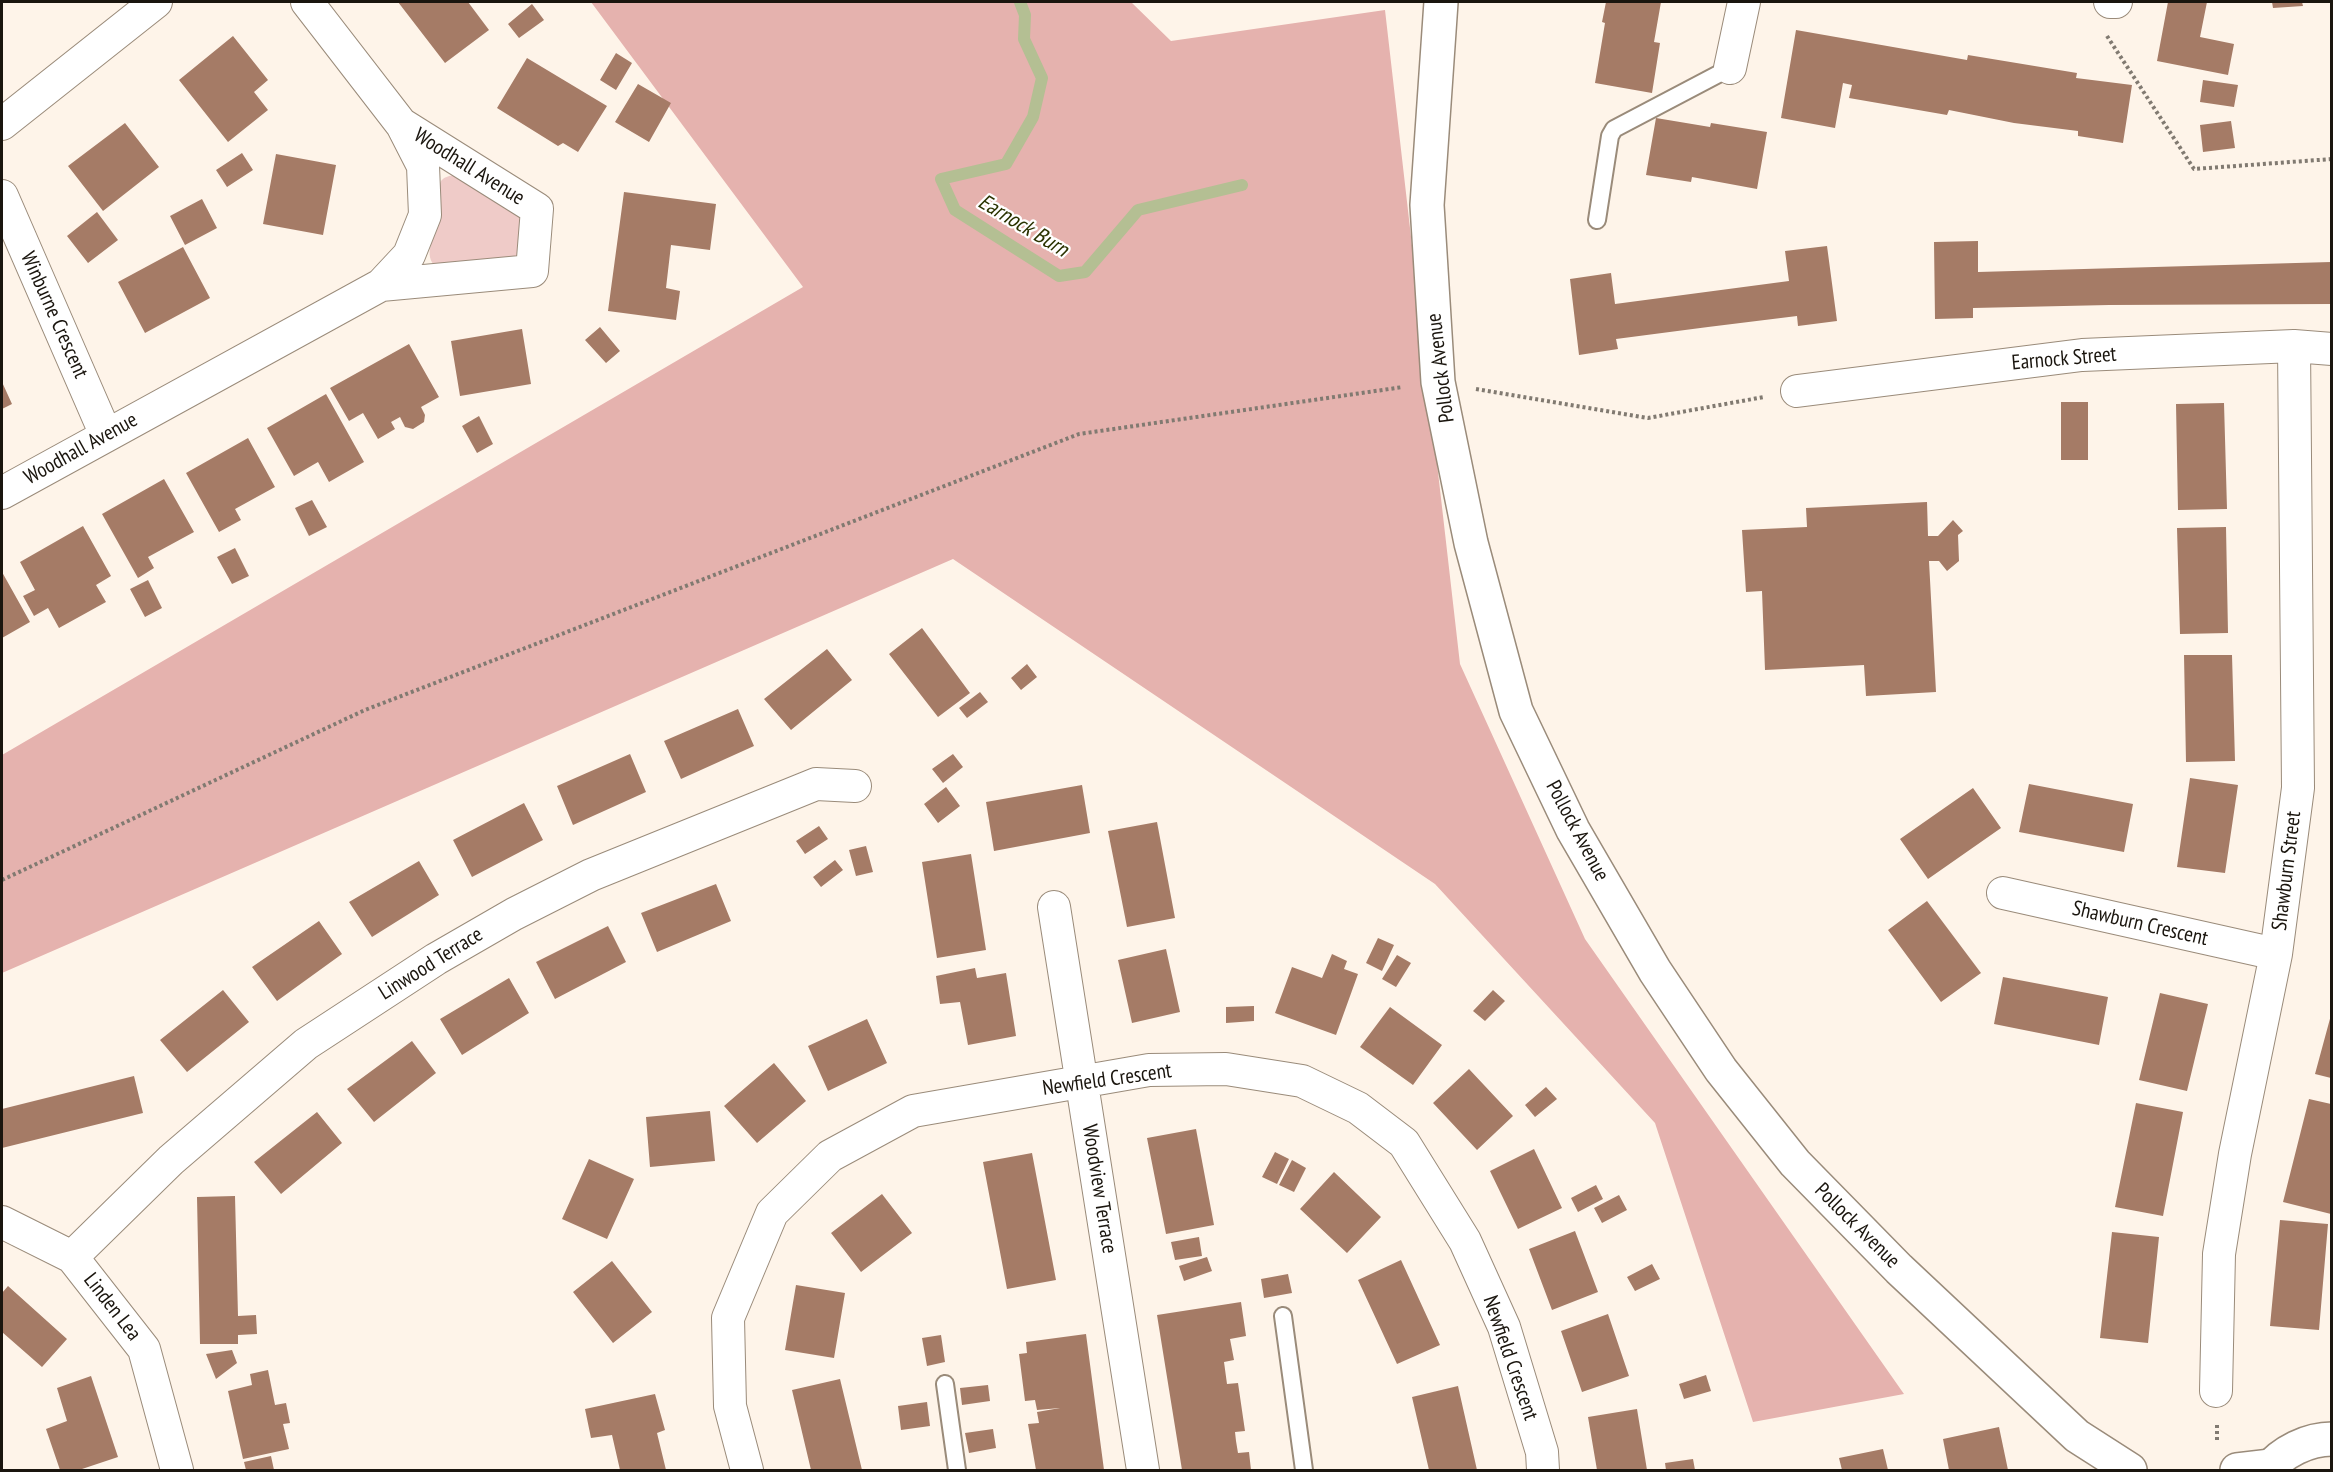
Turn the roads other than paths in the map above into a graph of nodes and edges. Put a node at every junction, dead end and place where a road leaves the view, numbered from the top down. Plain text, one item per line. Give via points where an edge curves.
1 (156, 2) edge
2 (307, 2) edge
3 (1441, 2) edge
4 (1744, 2) edge
5 (1730, 68) joint
6 (2, 124) edge
7 (402, 125) junction
8 (2, 196) edge
9 (1597, 220) dead end
10 (381, 285) junction
11 (2294, 346) junction
12 (2331, 349) edge
13 (1797, 391) road end
14 (106, 435) junction
15 (2, 493) edge
16 (855, 786) dead end
17 (2003, 893) dead end
18 (1054, 907) dead end
19 (2276, 954) junction
20 (1082, 1081) junction
21 (2, 1222) edge
22 (72, 1257) junction
23 (1283, 1316) dead end
24 (945, 1384) dead end
25 (2216, 1391) dead end
26 (2331, 1419) edge
27 (2319, 1441) edge
28 (2269, 1468) edge
29 (2124, 1469) edge
30 (177, 1470) edge
31 (747, 1470) edge
32 (957, 1470) edge
33 (1143, 1470) edge
34 (1304, 1470) edge
35 (1543, 1470) edge
36 (2237, 1470) edge

1 - 6 street
2 - 7 street
3 - 29 street, Pollock Avenue via 1427,205 1438,382 1471,543 1516,711 1573,830 1654,972 1722,1070 1795,1163 1997,1362 2077,1436
4 - 5 street
5 - 9 lane via 1614,129
7 - 10 street, Woodhall Avenue via 423,166 425,215 409,255
7 - 10 street, Woodhall Avenue via 537,209 532,271
8 - 14 street, Winburne Crescent
10 - 14 street, Woodhall Avenue
11 - 12 street, Earnock Street
11 - 13 street, Earnock Street via 2082,356
11 - 19 street, Shawburn Street via 2298,788
14 - 15 street, Woodhall Avenue
16 - 22 street, Linwood Terrace via 816,784 591,875 436,959 306,1044 171,1160
17 - 19 street, Shawburn Crescent
18 - 20 street, Woodview Terrace
19 - 25 street, Shawburn Street via 2219,1254
20 - 31 street, Newfield Crescent via 913,1112 830,1156 772,1213 728,1318 730,1406
20 - 33 street, Woodview Terrace
20 - 35 street, Newfield Crescent via 1149,1070 1226,1069 1302,1081 1358,1108 1404,1143 1465,1241 1504,1328 1542,1452
21 - 22 street, Linden Lea
22 - 30 street, Linden Lea via 144,1349
23 - 34 lane
24 - 32 lane
26 - 27 street
27 - 28 street via 2293,1450
28 - 36 street

